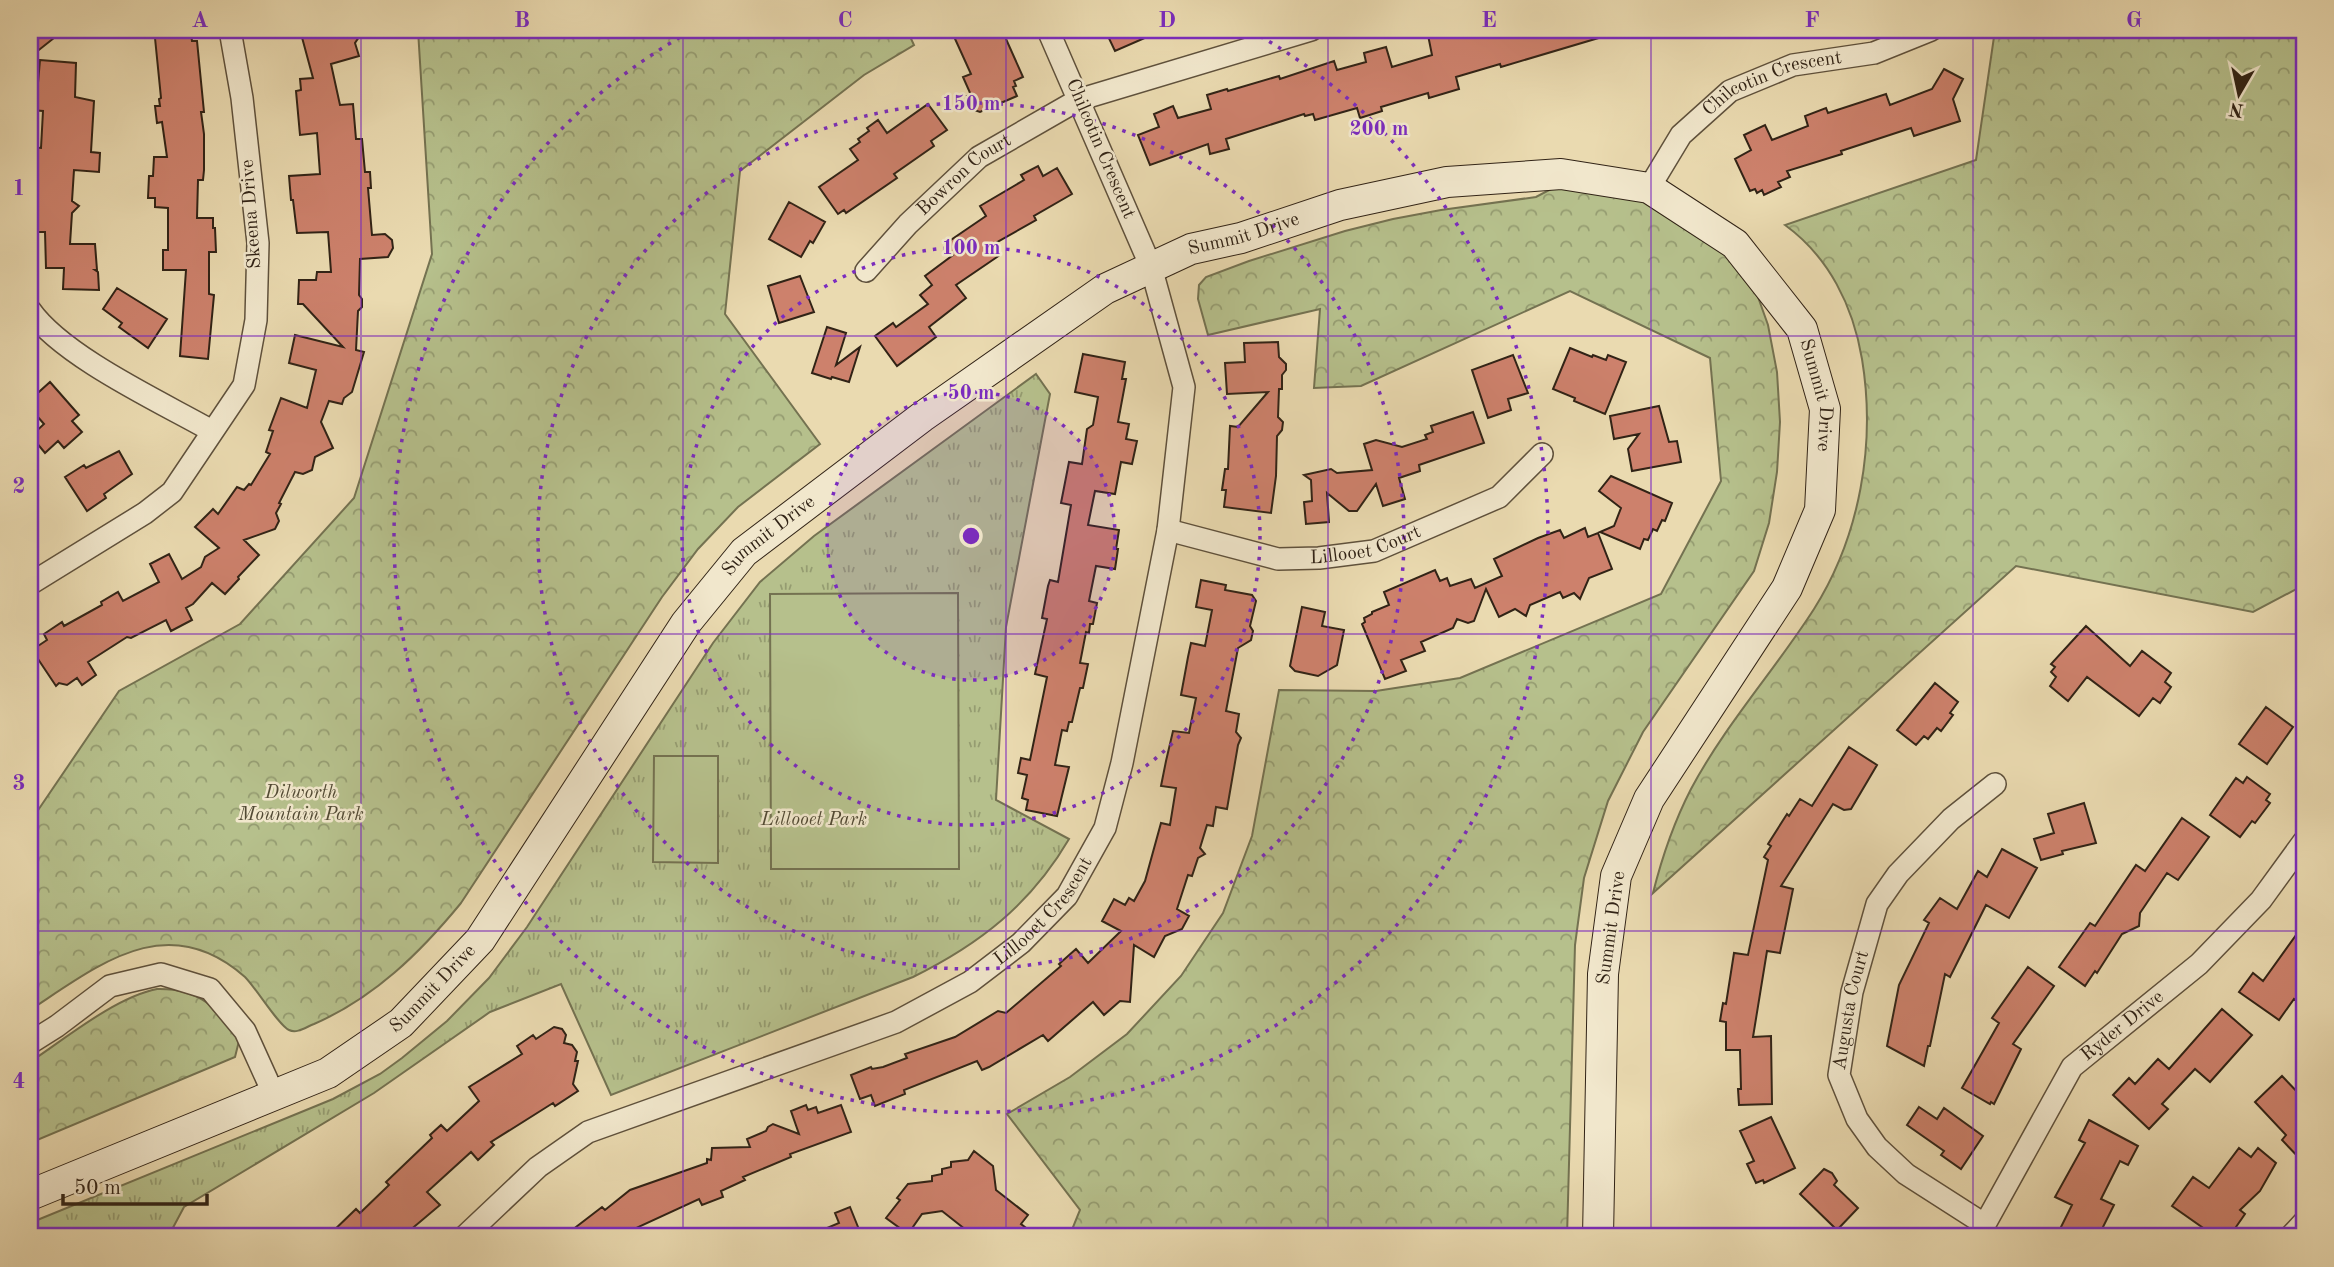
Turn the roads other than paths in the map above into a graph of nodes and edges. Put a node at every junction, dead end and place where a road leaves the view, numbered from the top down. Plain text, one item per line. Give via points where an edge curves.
1 (230, 30) edge
2 (1048, 30) edge
3 (1311, 30) edge
4 (1931, 30) edge
5 (1078, 100) junction
6 (1650, 188) junction
7 (1151, 267) junction
8 (866, 271) dead end
9 (30, 310) edge
10 (212, 431) junction
11 (1542, 454) dead end
12 (1168, 530) junction
13 (30, 584) edge
14 (1995, 784) dead end
15 (2304, 841) edge
16 (30, 1043) edge
17 (274, 1095) junction
18 (30, 1195) edge
19 (2304, 1222) edge
20 (1981, 1231) edge
21 (464, 1237) edge
22 (1598, 1237) edge
23 (2290, 1237) edge

1 - 10 street, Skeena Drive via 258,243 256,320 244,385
2 - 5 street, Chilcotin Crescent
3 - 5 street, Bowron Court
4 - 6 street, Chilcotin Crescent via 1874,53 1793,65 1730,91 1681,135
5 - 7 street, Chilcotin Crescent
5 - 8 street, Bowron Court via 979,157
6 - 7 street, Summit Drive via 1561,174 1447,182 1340,205 1241,238 1191,249
6 - 22 street, Summit Drive via 1735,244 1802,329 1825,409 1823,460 1820,510 1787,587 1648,799 1616,876 1603,974
7 - 12 street, Lillooet Crescent via 1184,387
7 - 17 street, Summit Drive via 1105,289 922,417 744,552 687,623 480,940 401,1023 328,1073
9 - 10 street via 83,358
10 - 13 street, Skeena Drive via 172,492
11 - 12 street, Lillooet Court via 1499,497 1374,551 1278,559
12 - 21 street, Lillooet Crescent via 1105,828 1067,896 1021,943 970,982 896,1021 588,1132 538,1167
14 - 20 street, Augusta Court via 1951,819 1898,874 1877,904 1852,992 1839,1075 1857,1119 1877,1147
15 - 20 street, Ryder Drive via 2261,900 2199,964 2072,1067
16 - 17 street via 110,986 161,974 210,989 245,1031
17 - 18 street, Summit Drive
19 - 23 street

